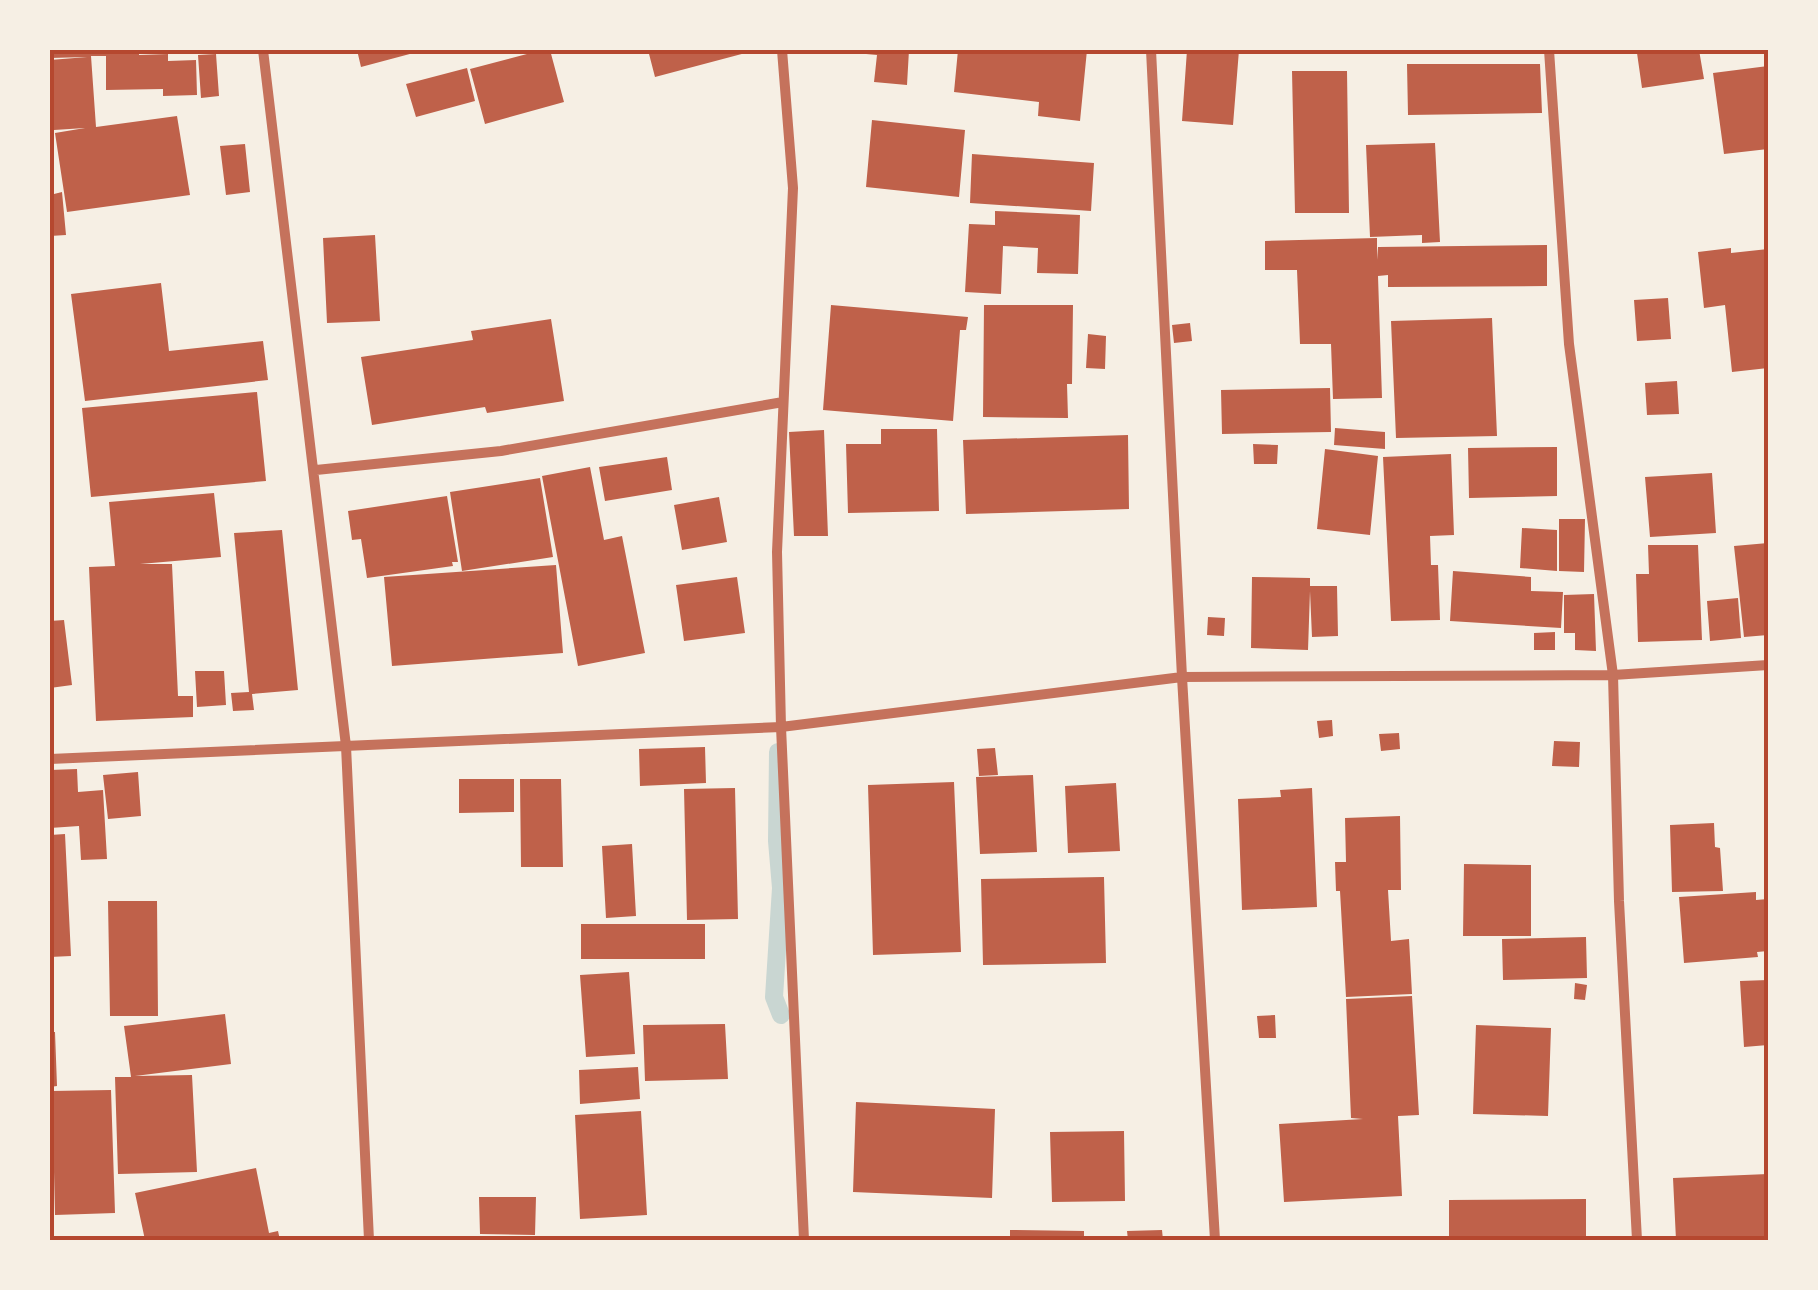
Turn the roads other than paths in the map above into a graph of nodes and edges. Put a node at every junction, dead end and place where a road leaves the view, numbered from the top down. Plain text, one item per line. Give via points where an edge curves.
1 (263, 50) edge
2 (782, 50) edge
3 (1151, 50) edge
4 (1549, 50) edge
5 (783, 402) junction
6 (316, 470) junction
7 (1768, 665) edge
8 (1613, 674) junction
9 (1182, 677) junction
10 (781, 727) junction
11 (346, 746) junction
12 (50, 760) edge
13 (369, 1240) edge
14 (804, 1240) edge
15 (1215, 1240) edge
16 (1637, 1240) edge

1 - 6 street
2 - 5 street via 794,188
3 - 9 street
4 - 8 street via 1569,344
5 - 6 street via 502,450
5 - 10 street via 777,552
6 - 11 street
7 - 8 street
8 - 9 street
8 - 16 street
9 - 10 street
9 - 15 street
10 - 11 street
10 - 14 street
11 - 12 street
11 - 13 street

